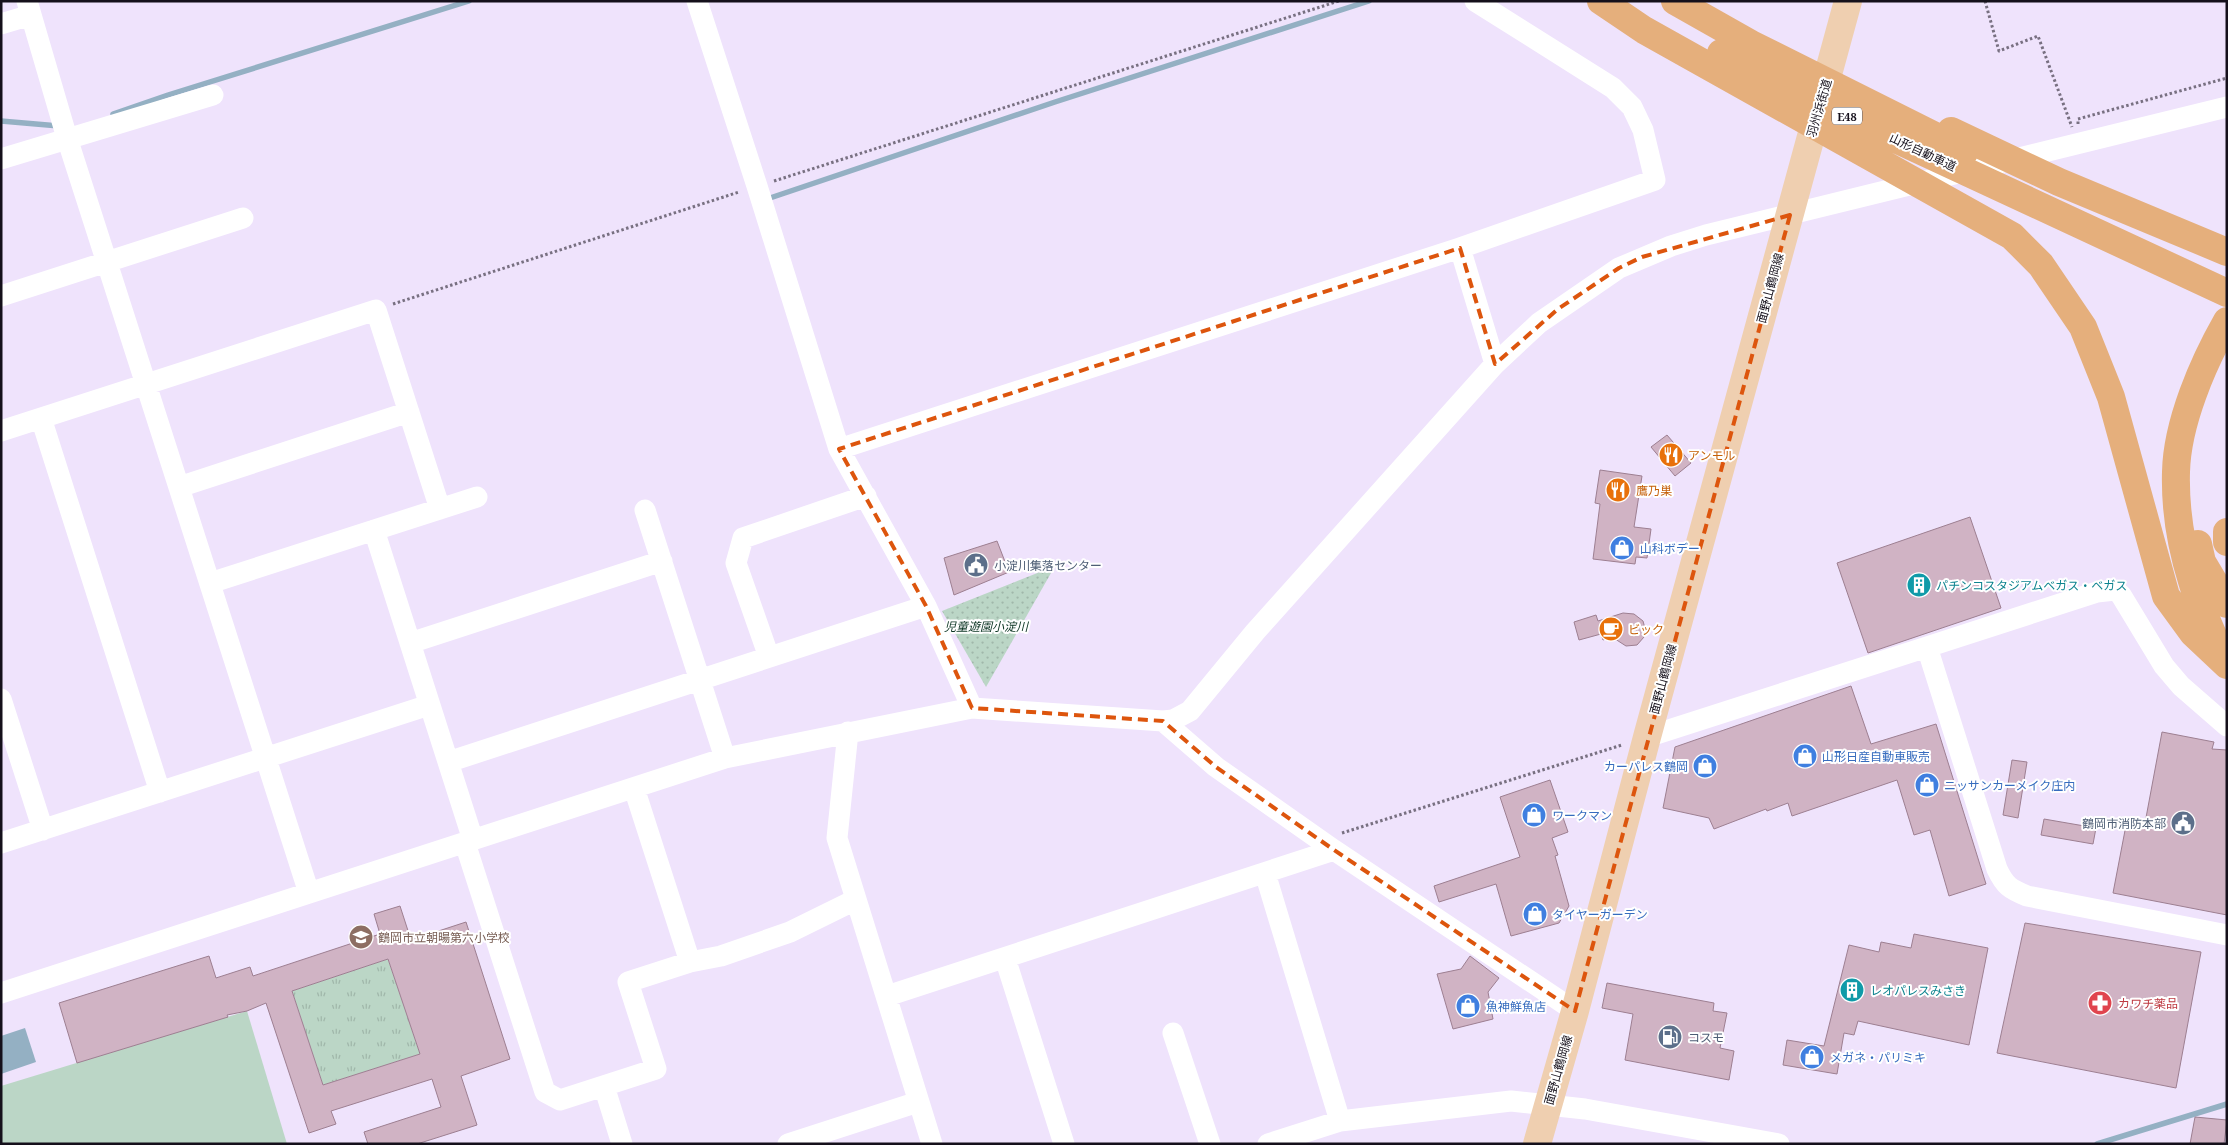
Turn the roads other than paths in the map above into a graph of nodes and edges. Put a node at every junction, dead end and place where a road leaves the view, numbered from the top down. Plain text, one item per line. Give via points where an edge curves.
1 (697, 1) edge
2 (1475, 1) edge
3 (1600, 1) edge
4 (1625, 1) edge
5 (1848, 1) edge
6 (29, 8) edge
7 (1662, 12) edge
8 (1, 24) edge
9 (213, 95) dead end
10 (2227, 107) edge
11 (67, 138) junction
12 (1, 159) edge
13 (1790, 215) junction
14 (243, 218) dead end
15 (1460, 248) junction
16 (107, 262) junction
17 (2225, 276) edge
18 (1, 296) edge
19 (2227, 321) edge
20 (2227, 356) edge
21 (1495, 364) junction
22 (146, 384) junction
23 (409, 412) junction
24 (41, 418) junction
25 (1, 431) edge
26 (839, 448) junction
27 (179, 487) junction
28 (866, 496) junction
29 (477, 497) dead end
30 (440, 509) junction
31 (645, 510) dead end
32 (374, 530) junction
33 (2227, 532) edge
34 (2227, 542) edge
35 (662, 561) junction
36 (210, 583) junction
37 (2227, 604) edge
38 (926, 606) junction
39 (410, 643) junction
40 (1927, 647) junction
41 (769, 657) junction
42 (2226, 664) edge
43 (700, 680) junction
44 (1, 698) edge
45 (429, 704) junction
46 (972, 708) junction
47 (1163, 721) junction
48 (2227, 726) edge
49 (848, 732) junction
50 (1647, 737) junction
51 (266, 758) junction
52 (725, 758) junction
53 (448, 762) junction
54 (634, 788) junction
55 (160, 792) junction
56 (43, 830) junction
57 (469, 841) junction
58 (1, 843) edge
59 (1327, 845) junction
60 (1265, 873) junction
61 (309, 893) junction
62 (855, 900) junction
63 (2227, 936) edge
64 (1005, 958) junction
65 (690, 962) junction
66 (1, 993) edge
67 (887, 996) junction
68 (1575, 1011) junction
69 (1173, 1033) dead end
70 (604, 1086) junction
71 (918, 1102) junction
72 (1548, 1105) junction
73 (1340, 1121) junction
74 (622, 1144) edge
75 (788, 1144) edge
76 (932, 1144) edge
77 (1064, 1144) edge
78 (1210, 1144) edge
79 (1268, 1144) edge
80 (1537, 1144) edge
81 (1779, 1144) edge

1 - 26 street
2 - 15 street via 1613,88 1632,107 1643,130 1655,180
3 - 7 highway
4 - 7 highway, 山形自動車道 / E48
5 - 13 main road, 羽州浜街道
6 - 8 street
6 - 11 street
7 - 17 highway, 山形自動車道 / E48 via 1750,44 2051,194
7 - 42 highway via 2012,236 2041,265 2083,327 2111,397 2166,596 2194,633
9 - 11 street
10 - 13 street
11 - 12 street
11 - 16 street
13 - 21 street via 1671,246 1619,268 1539,323
13 - 50 main road, 面野山鶴岡線
14 - 16 street
15 - 21 street
15 - 26 street
16 - 18 street
16 - 22 street
19 - 42 highway via 2201,375 2185,422 2176,471 2179,522 2192,581
20 - 37 highway via 2215,379 2197,432 2193,472 2193,515 2202,562
21 - 47 street via 1254,632 1190,711 1173,720
22 - 23 street via 376,310
22 - 24 street
22 - 27 street
23 - 27 street
23 - 30 street
24 - 25 street
24 - 55 street
26 - 28 street
27 - 36 street
28 - 38 street
28 - 41 street via 743,538 736,563
29 - 30 street
30 - 32 street
31 - 35 street
32 - 36 street
32 - 39 street
33 - 34 highway
35 - 39 street
35 - 43 street
36 - 51 street
38 - 41 street
38 - 46 street
39 - 45 street
40 - 48 street via 2097,592 2115,590 2164,666 2181,686
40 - 50 street
40 - 63 street via 1997,869 2012,890 2027,896
41 - 43 street
43 - 52 street
43 - 53 street
44 - 56 street
45 - 51 street
45 - 53 street
46 - 47 street
46 - 49 street
47 - 59 street via 1216,767
49 - 52 street
49 - 62 street via 837,838
50 - 68 main road, 面野山鶴岡線
51 - 55 street
51 - 61 street
52 - 54 street
53 - 57 street
54 - 57 street
54 - 65 street
55 - 56 street
56 - 58 street
57 - 61 street
57 - 70 street via 545,1092 560,1100
59 - 60 street
59 - 68 street
60 - 64 street
60 - 73 street
61 - 66 street
62 - 65 street via 790,932 721,956
62 - 67 street
64 - 67 street
64 - 77 street
65 - 70 street via 628,982 656,1069
67 - 71 street
68 - 72 main road, 面野山鶴岡線
69 - 78 street
70 - 74 street
71 - 75 street
71 - 76 street
72 - 73 street via 1511,1101
72 - 80 main road, 面野山鶴岡線
72 - 81 street
73 - 79 street

